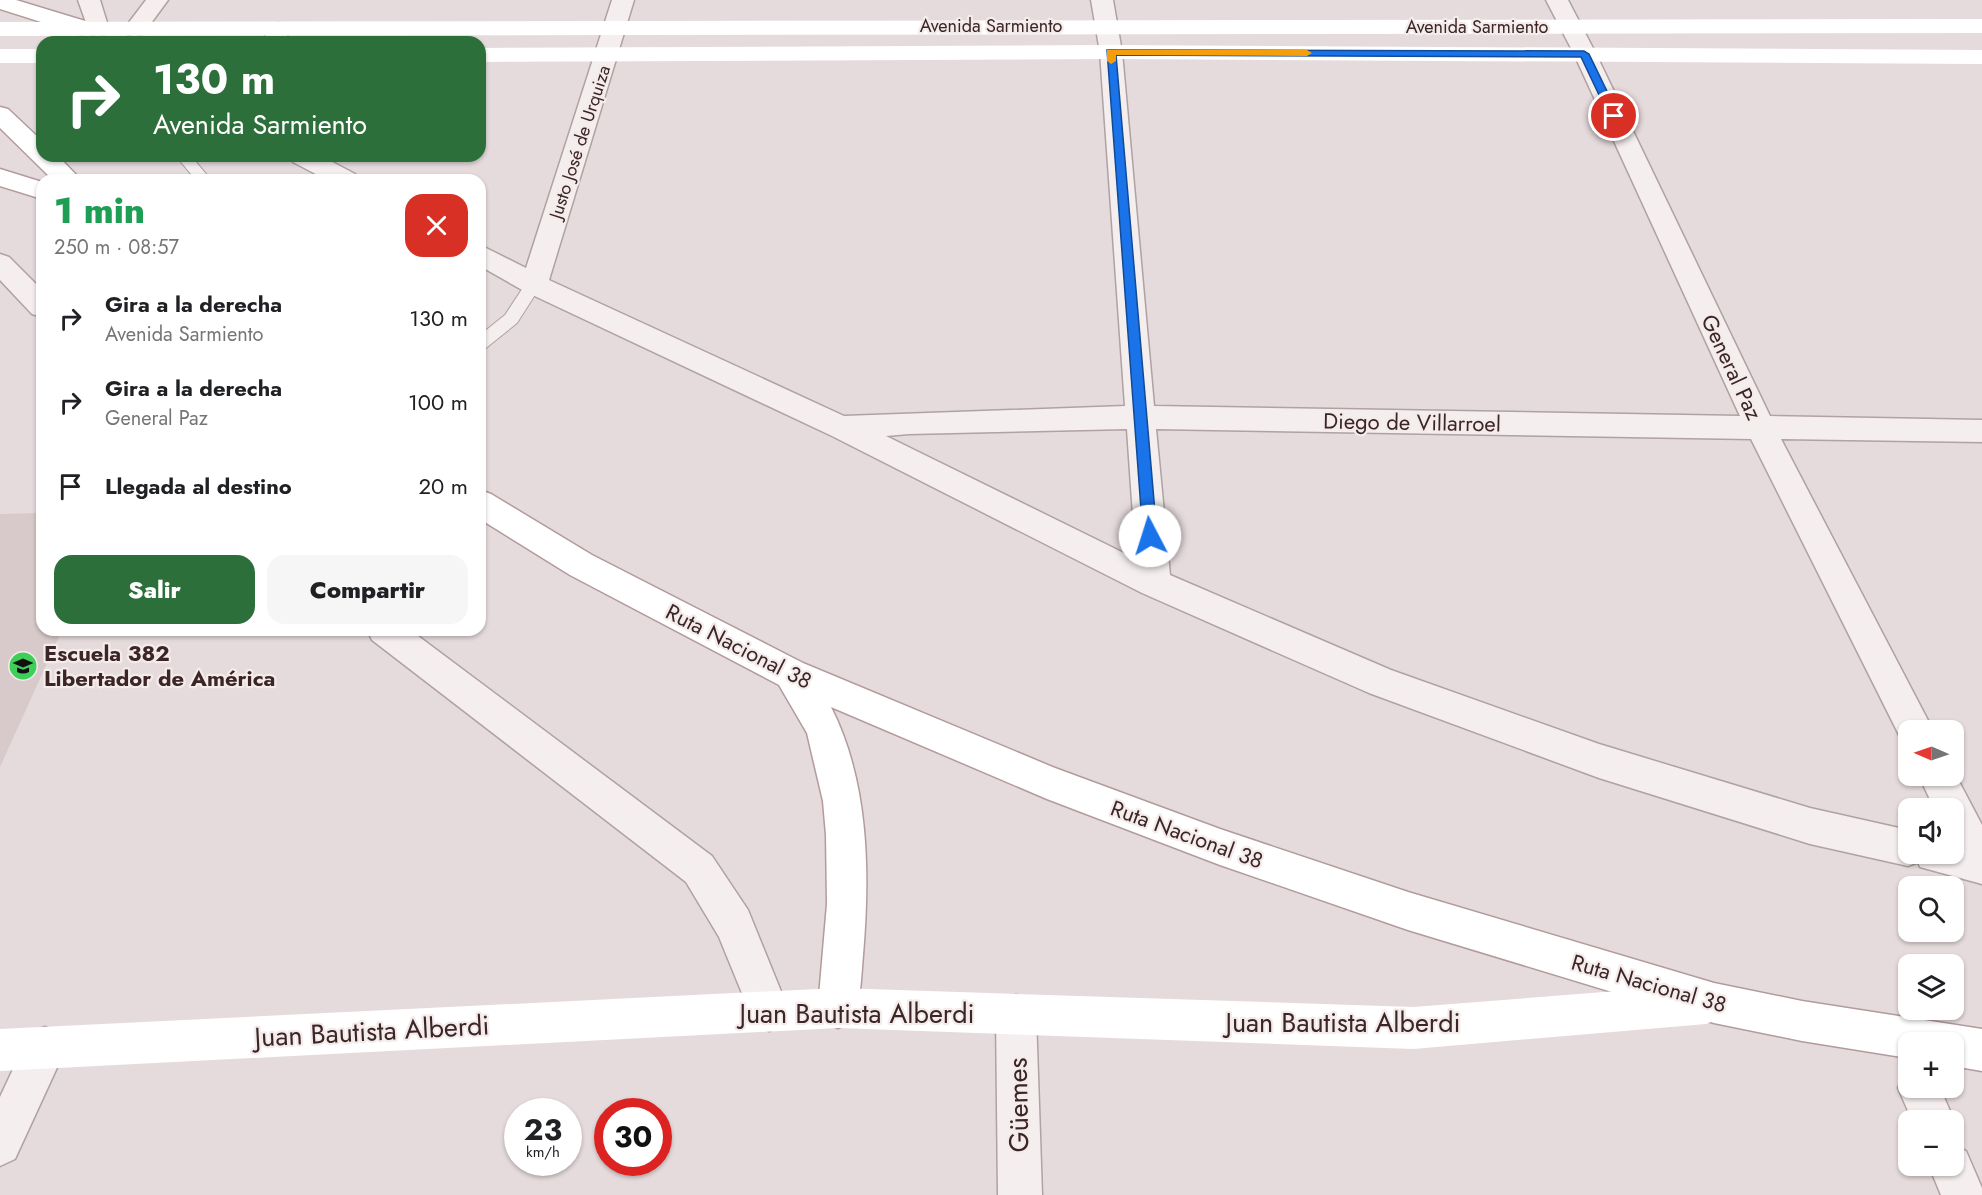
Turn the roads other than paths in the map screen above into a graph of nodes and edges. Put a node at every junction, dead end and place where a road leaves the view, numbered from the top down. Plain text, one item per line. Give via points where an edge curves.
1 (89, 0) edge
2 (157, 0) edge
3 (623, 0) edge
4 (1557, 0) edge
5 (0, 2) edge
6 (1103, 13) edge
7 (1982, 26) edge
8 (1570, 27) junction
9 (614, 28) junction
10 (0, 29) edge
11 (93, 29) junction
12 (135, 29) junction
13 (276, 36) edge
14 (1111, 52) junction
15 (608, 54) junction
16 (1584, 54) junction
17 (486, 55) edge
18 (0, 56) edge
19 (36, 56) edge
20 (1982, 57) edge
21 (0, 114) edge
22 (36, 148) edge
23 (188, 162) edge
24 (313, 162) edge
25 (199, 174) edge
26 (335, 174) edge
27 (0, 177) edge
28 (36, 189) edge
29 (486, 257) edge
30 (0, 263) edge
31 (534, 284) junction
32 (36, 301) edge
33 (486, 339) edge
34 (1140, 417) junction
35 (1760, 427) junction
36 (843, 428) junction
37 (1982, 431) edge
38 (486, 507) edge
39 (1154, 584) junction
40 (392, 636) edge
41 (791, 674) junction
42 (1910, 720) edge
43 (1943, 786) edge
44 (1898, 846) edge
45 (1964, 860) edge
46 (1982, 864) edge
47 (1714, 1003) junction
48 (838, 1008) junction
49 (770, 1011) junction
50 (1016, 1015) junction
51 (1898, 1047) edge
52 (1964, 1047) edge
53 (45, 1048) junction
54 (0, 1050) edge
55 (1982, 1050) edge
56 (0, 1144) edge
57 (1955, 1176) edge
58 (1020, 1195) edge
59 (1963, 1195) edge

1 - 11 street
2 - 12 street
3 - 9 street, Justo José de Urquiza
4 - 8 street, General Paz
5 - 11 main road
6 - 8 main road, Avenida Sarmiento
6 - 9 main road, Avenida Sarmiento
6 - 14 street
7 - 8 main road, Avenida Sarmiento
8 - 16 street, General Paz
9 - 13 main road, Avenida Sarmiento
9 - 15 street, Justo José de Urquiza
10 - 11 main road, Avenida Sarmiento
11 - 12 main road, Avenida Sarmiento
12 - 13 main road, Avenida Sarmiento
14 - 15 main road, Avenida Sarmiento
14 - 16 main road, Avenida Sarmiento
14 - 34 street
15 - 17 main road, Avenida Sarmiento
15 - 31 street, Justo José de Urquiza
16 - 20 main road, Avenida Sarmiento
16 - 35 street, General Paz
18 - 19 main road
21 - 22 main road
23 - 25 lane
24 - 26 street
27 - 28 main road
29 - 31 street
30 - 32 street
31 - 33 lane via 510,319
31 - 36 street
34 - 35 street, Diego de Villarroel
34 - 36 street, Diego de Villarroel
34 - 39 street
35 - 37 street, Diego de Villarroel
35 - 42 street, General Paz
36 - 39 street
38 - 41 main road, Ruta Nacional 38 via 581,565
39 - 44 street via 1381,682 1599,761 1810,826
40 - 49 street via 699,868 734,924
41 - 47 main road, Ruta Nacional 38 via 1047,782 1220,847 1408,911
41 - 48 main road via 824,731 848,850 846,942
43 - 46 street
45 - 46 street
47 - 50 main road, Juan Bautista Alberdi via 1413,1028
47 - 51 main road, Ruta Nacional 38
48 - 49 main road, Juan Bautista Alberdi
48 - 50 main road, Juan Bautista Alberdi
49 - 53 main road, Juan Bautista Alberdi
50 - 58 street, Güemes
52 - 55 main road
53 - 54 main road, Juan Bautista Alberdi
53 - 56 street
57 - 59 street

